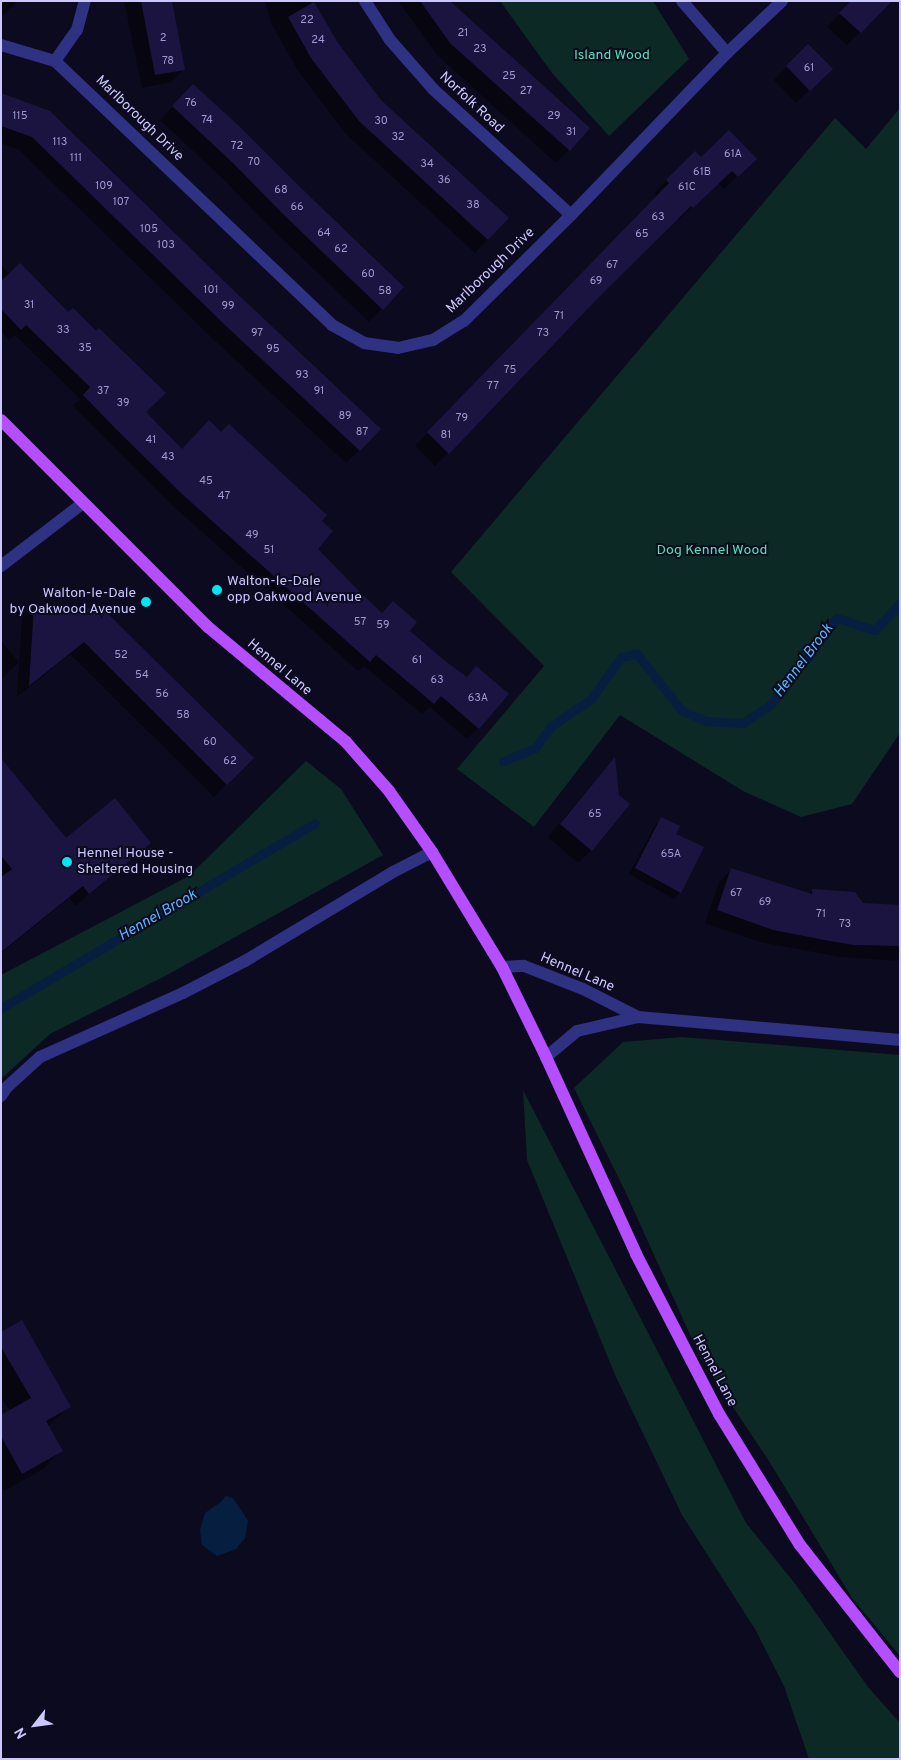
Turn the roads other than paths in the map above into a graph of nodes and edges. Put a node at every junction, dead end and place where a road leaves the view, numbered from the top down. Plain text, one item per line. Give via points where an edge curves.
1 (85, 1) edge
2 (365, 1) edge
3 (682, 1) edge
4 (782, 1) edge
5 (1, 45) edge
6 (727, 53) junction
7 (55, 61) junction
8 (570, 215) junction
9 (1, 420) edge
10 (83, 503) junction
11 (1, 566) edge
12 (432, 852) junction
13 (502, 966) junction
14 (638, 1017) junction
15 (900, 1040) edge
16 (546, 1057) junction
17 (1, 1096) edge
18 (900, 1672) edge

1 - 7 street via 77,30
2 - 8 street, Norfolk Road via 390,40 433,89
3 - 6 street
4 - 6 street, Marlborough Drive
5 - 7 street, Marlborough Drive
6 - 8 street, Marlborough Drive
7 - 8 street, Marlborough Drive via 332,325 364,343 398,348 433,340 464,321
9 - 10 main road, Hennel Lane
10 - 11 street
10 - 12 main road, Hennel Lane via 208,627 346,742 389,791
12 - 13 main road, Hennel Lane
12 - 17 street via 245,961 183,993 40,1057 7,1086
13 - 14 street, Hennel Lane via 524,966 584,989
13 - 16 main road, Hennel Lane
14 - 15 street, Hennel Lane
14 - 16 street, Hennel Lane via 577,1031
16 - 18 main road, Hennel Lane via 636,1254 719,1414 800,1545

